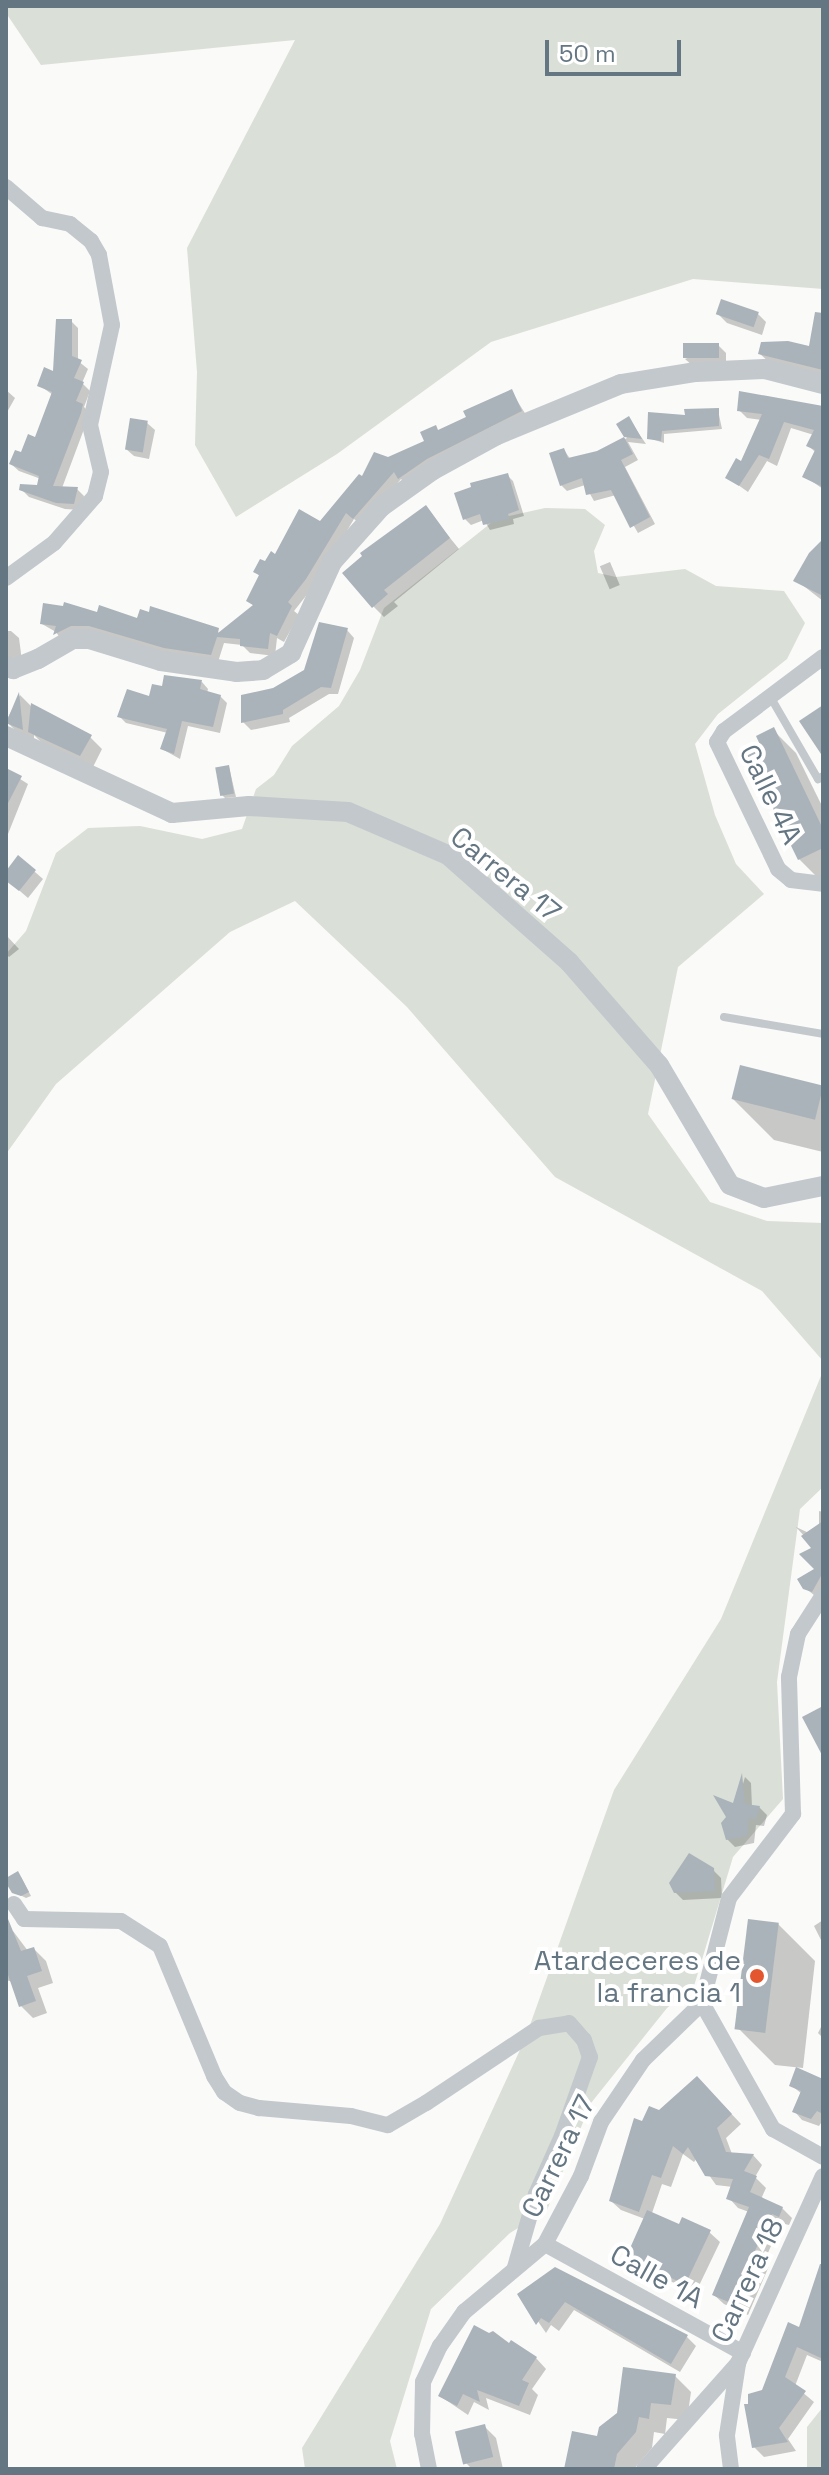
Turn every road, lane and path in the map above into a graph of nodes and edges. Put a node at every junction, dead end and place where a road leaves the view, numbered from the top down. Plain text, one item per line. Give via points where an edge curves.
1 (6, 187) edge
2 (823, 384) edge
3 (6, 578) edge
4 (823, 657) edge
5 (6, 666) edge
6 (771, 698) junction
7 (6, 736) edge
8 (823, 776) edge
9 (823, 884) edge
10 (724, 1017) dead end
11 (823, 1034) edge
12 (823, 1186) edge
13 (823, 1595) edge
14 (14, 1904) dead end
15 (702, 2003) junction
16 (823, 2157) edge
17 (823, 2176) edge
18 (545, 2244) junction
19 (515, 2267) junction
20 (741, 2358) junction
21 (429, 2469) edge
22 (644, 2469) edge
23 (731, 2469) edge

1 - 3 street via 42,218 70,224 91,241 110,306 109,346 90,425 101,472 95,496 54,543
2 - 5 street via 765,369 696,372 621,384 497,435 433,470 381,507 332,562 291,653 263,670 236,672 161,661 89,639 72,639 38,659 13,669
4 - 6 street
6 - 8 lane via 818,779
6 - 9 street, Calle 4A via 724,731 717,742 778,869 791,880
7 - 12 street, Carrera 17 via 172,813 249,806 348,812 448,855 569,962 659,1065 730,1185 764,1198
10 - 11 lane
13 - 15 street via 798,1634 789,1677 793,1814 729,1898
14 - 19 street via 24,1919 121,1921 160,1946 214,2076 224,2092 259,2108 351,2116 388,2125 539,2028 569,2023 590,2057 536,2194
15 - 16 street via 773,2129
15 - 18 street, Carrera 17 via 643,2060 601,2122 581,2176
17 - 20 street, Carrera 18
18 - 19 street, Carrera 17
18 - 20 street, Calle 1A
19 - 21 street, Carrera 17 via 464,2312 423,2382 422,2434
20 - 22 street, Carrera 18
20 - 23 street via 727,2435

